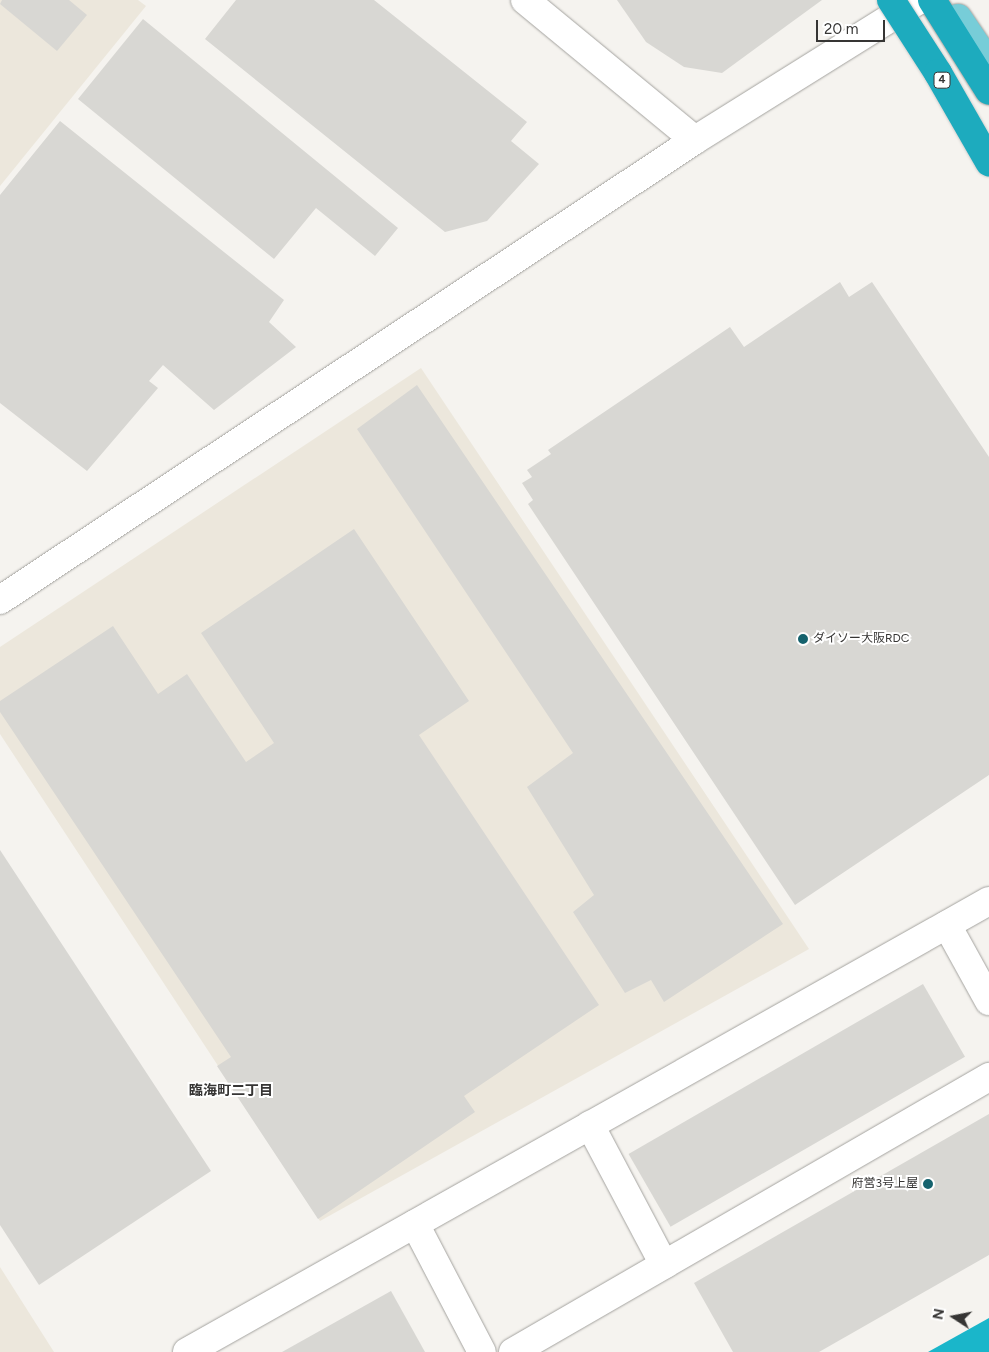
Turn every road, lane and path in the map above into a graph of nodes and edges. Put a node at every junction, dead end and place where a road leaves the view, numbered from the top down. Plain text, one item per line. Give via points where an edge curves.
1 (526, 0) edge
2 (891, 0) edge
3 (919, 0) edge
4 (932, 0) edge
5 (946, 0) edge
6 (989, 64) edge
7 (989, 91) edge
8 (695, 140) junction
9 (989, 162) edge
10 (0, 600) edge
11 (989, 901) edge
12 (947, 925) junction
13 (989, 1001) edge
14 (989, 1077) edge
15 (590, 1126) junction
16 (415, 1224) junction
17 (664, 1265) junction
18 (187, 1352) edge
19 (482, 1352) edge
20 (513, 1352) edge

1 - 8 street
2 - 9 highway, 4, bridge
3 - 8 street
4 - 7 highway
5 - 6 main road
8 - 10 street
11 - 12 street
12 - 13 street
12 - 15 street
14 - 17 street
15 - 16 street
15 - 17 street
16 - 18 street
16 - 19 street
17 - 20 street

